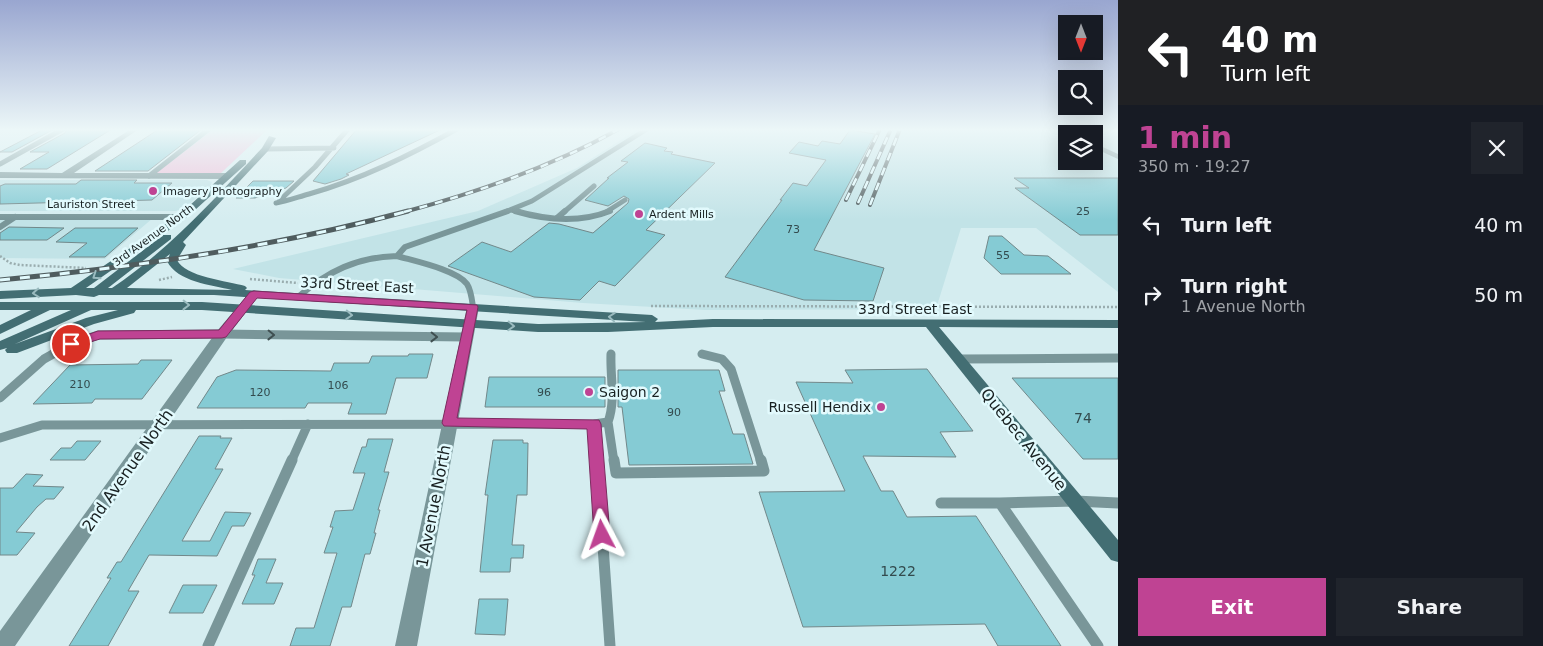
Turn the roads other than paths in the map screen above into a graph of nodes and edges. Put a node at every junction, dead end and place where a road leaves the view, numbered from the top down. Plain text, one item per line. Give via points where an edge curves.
1 (89, 159) edge
2 (171, 159) edge
3 (246, 159) edge
4 (256, 159) edge
5 (323, 159) edge
6 (399, 159) edge
7 (599, 159) edge
8 (0, 176) edge
9 (63, 176) junction
10 (149, 176) junction
11 (228, 176) junction
12 (594, 186) dead end
13 (625, 200) dead end
14 (511, 210) junction
15 (0, 217) edge
16 (15, 217) junction
17 (182, 217) junction
18 (557, 218) junction
19 (202, 220) junction
20 (0, 227) edge
21 (397, 256) junction
22 (96, 291) junction
23 (73, 292) junction
24 (113, 292) junction
25 (254, 294) junction
26 (0, 295) edge
27 (285, 296) junction
28 (298, 297) junction
29 (50, 304) junction
30 (91, 305) junction
31 (154, 305) junction
32 (0, 306) edge
33 (473, 307) junction
34 (243, 308) junction
35 (713, 323) junction
36 (930, 324) junction
37 (1118, 324) edge
38 (0, 330) edge
39 (468, 330) junction
40 (222, 334) junction
41 (0, 346) edge
42 (611, 354) dead end
43 (702, 354) dead end
44 (0, 355) edge
45 (1118, 358) edge
46 (959, 359) junction
47 (0, 398) edge
48 (608, 422) junction
49 (449, 423) junction
50 (308, 424) junction
51 (594, 424) junction
52 (159, 425) junction
53 (0, 438) edge
54 (1075, 501) junction
55 (1118, 502) edge
56 (941, 503) dead end
57 (1000, 503) junction
58 (1118, 554) edge
59 (2, 646) edge
60 (208, 646) edge
61 (406, 646) edge
62 (610, 646) edge
63 (1098, 646) edge

1 - 9 street
2 - 10 lane
3 - 11 main road, 3rd Avenue North
4 - 19 main road, 3rd Avenue North
5 - 6 lane via 276,203 337,187
7 - 14 lane via 532,201
8 - 9 street
9 - 10 street
10 - 11 street
11 - 17 main road, 3rd Avenue North
12 - 18 lane
13 - 18 lane via 598,216
14 - 18 lane via 536,217
14 - 21 lane via 405,247
15 - 16 street, Lauriston Street
16 - 17 street, Lauriston Street
16 - 20 lane
17 - 22 main road via 168,237
17 -> 23 main road, 3rd Avenue North
19 - 24 main road, 3rd Avenue North via 154,263
19 - 27 main road via 174,254 172,260 176,267 211,281
21 - 28 lane via 352,261 311,284
21 - 33 lane via 463,280
22 - 23 main road, 33rd Street East
22 - 24 main road, 33rd Street East
22 - 30 main road via 89,298
23 -> 26 main road, 33rd Street East
23 - 29 main road, 3rd Avenue North
24 - 25 main road, 33rd Street East
24 - 30 main road, 3rd Avenue North
25 - 27 main road, 33rd Street East
25 - 34 street, 2nd Avenue North
27 - 28 main road, 33rd Street East
28 - 33 main road, 33rd Street East
29 - 30 main road, 33rd Street East
29 - 32 main road, 33rd Street East
29 - 38 main road, 3rd Avenue North
30 - 31 main road, 33rd Street East
30 - 41 main road, 3rd Avenue North
31 -> 34 main road, 33rd Street East
31 - 44 main road via 90,321
35 -> 33 main road, 33rd Street East
33 - 39 street, 1 Avenue North
34 -> 39 main road, 33rd Street East
34 - 40 street, 2nd Avenue North
35 - 36 main road, 33rd Street East
39 -> 35 main road, 33rd Street East
36 - 37 main road, 33rd Street East
36 - 46 main road, Quebec Avenue
40 -> 39 lane, 33rd Street East
39 - 49 street, 1 Avenue North
40 - 47 lane, 33rd Street East via 98,335 82,339 53,352
40 - 52 street, 2nd Avenue North
42 - 48 lane via 609,370 613,413
43 - 48 lane via 722,359 731,369 764,471 616,474
45 - 46 lane
46 - 54 main road, Quebec Avenue
48 - 51 lane
49 - 50 lane
49 - 51 lane
49 - 61 street, 1 Avenue North
50 - 52 lane
50 - 60 lane
51 - 62 lane
52 - 53 lane via 42,425
52 - 59 street, 2nd Avenue North
54 - 55 lane
54 - 57 lane
54 - 58 main road, Quebec Avenue
56 - 57 lane
57 - 63 lane

